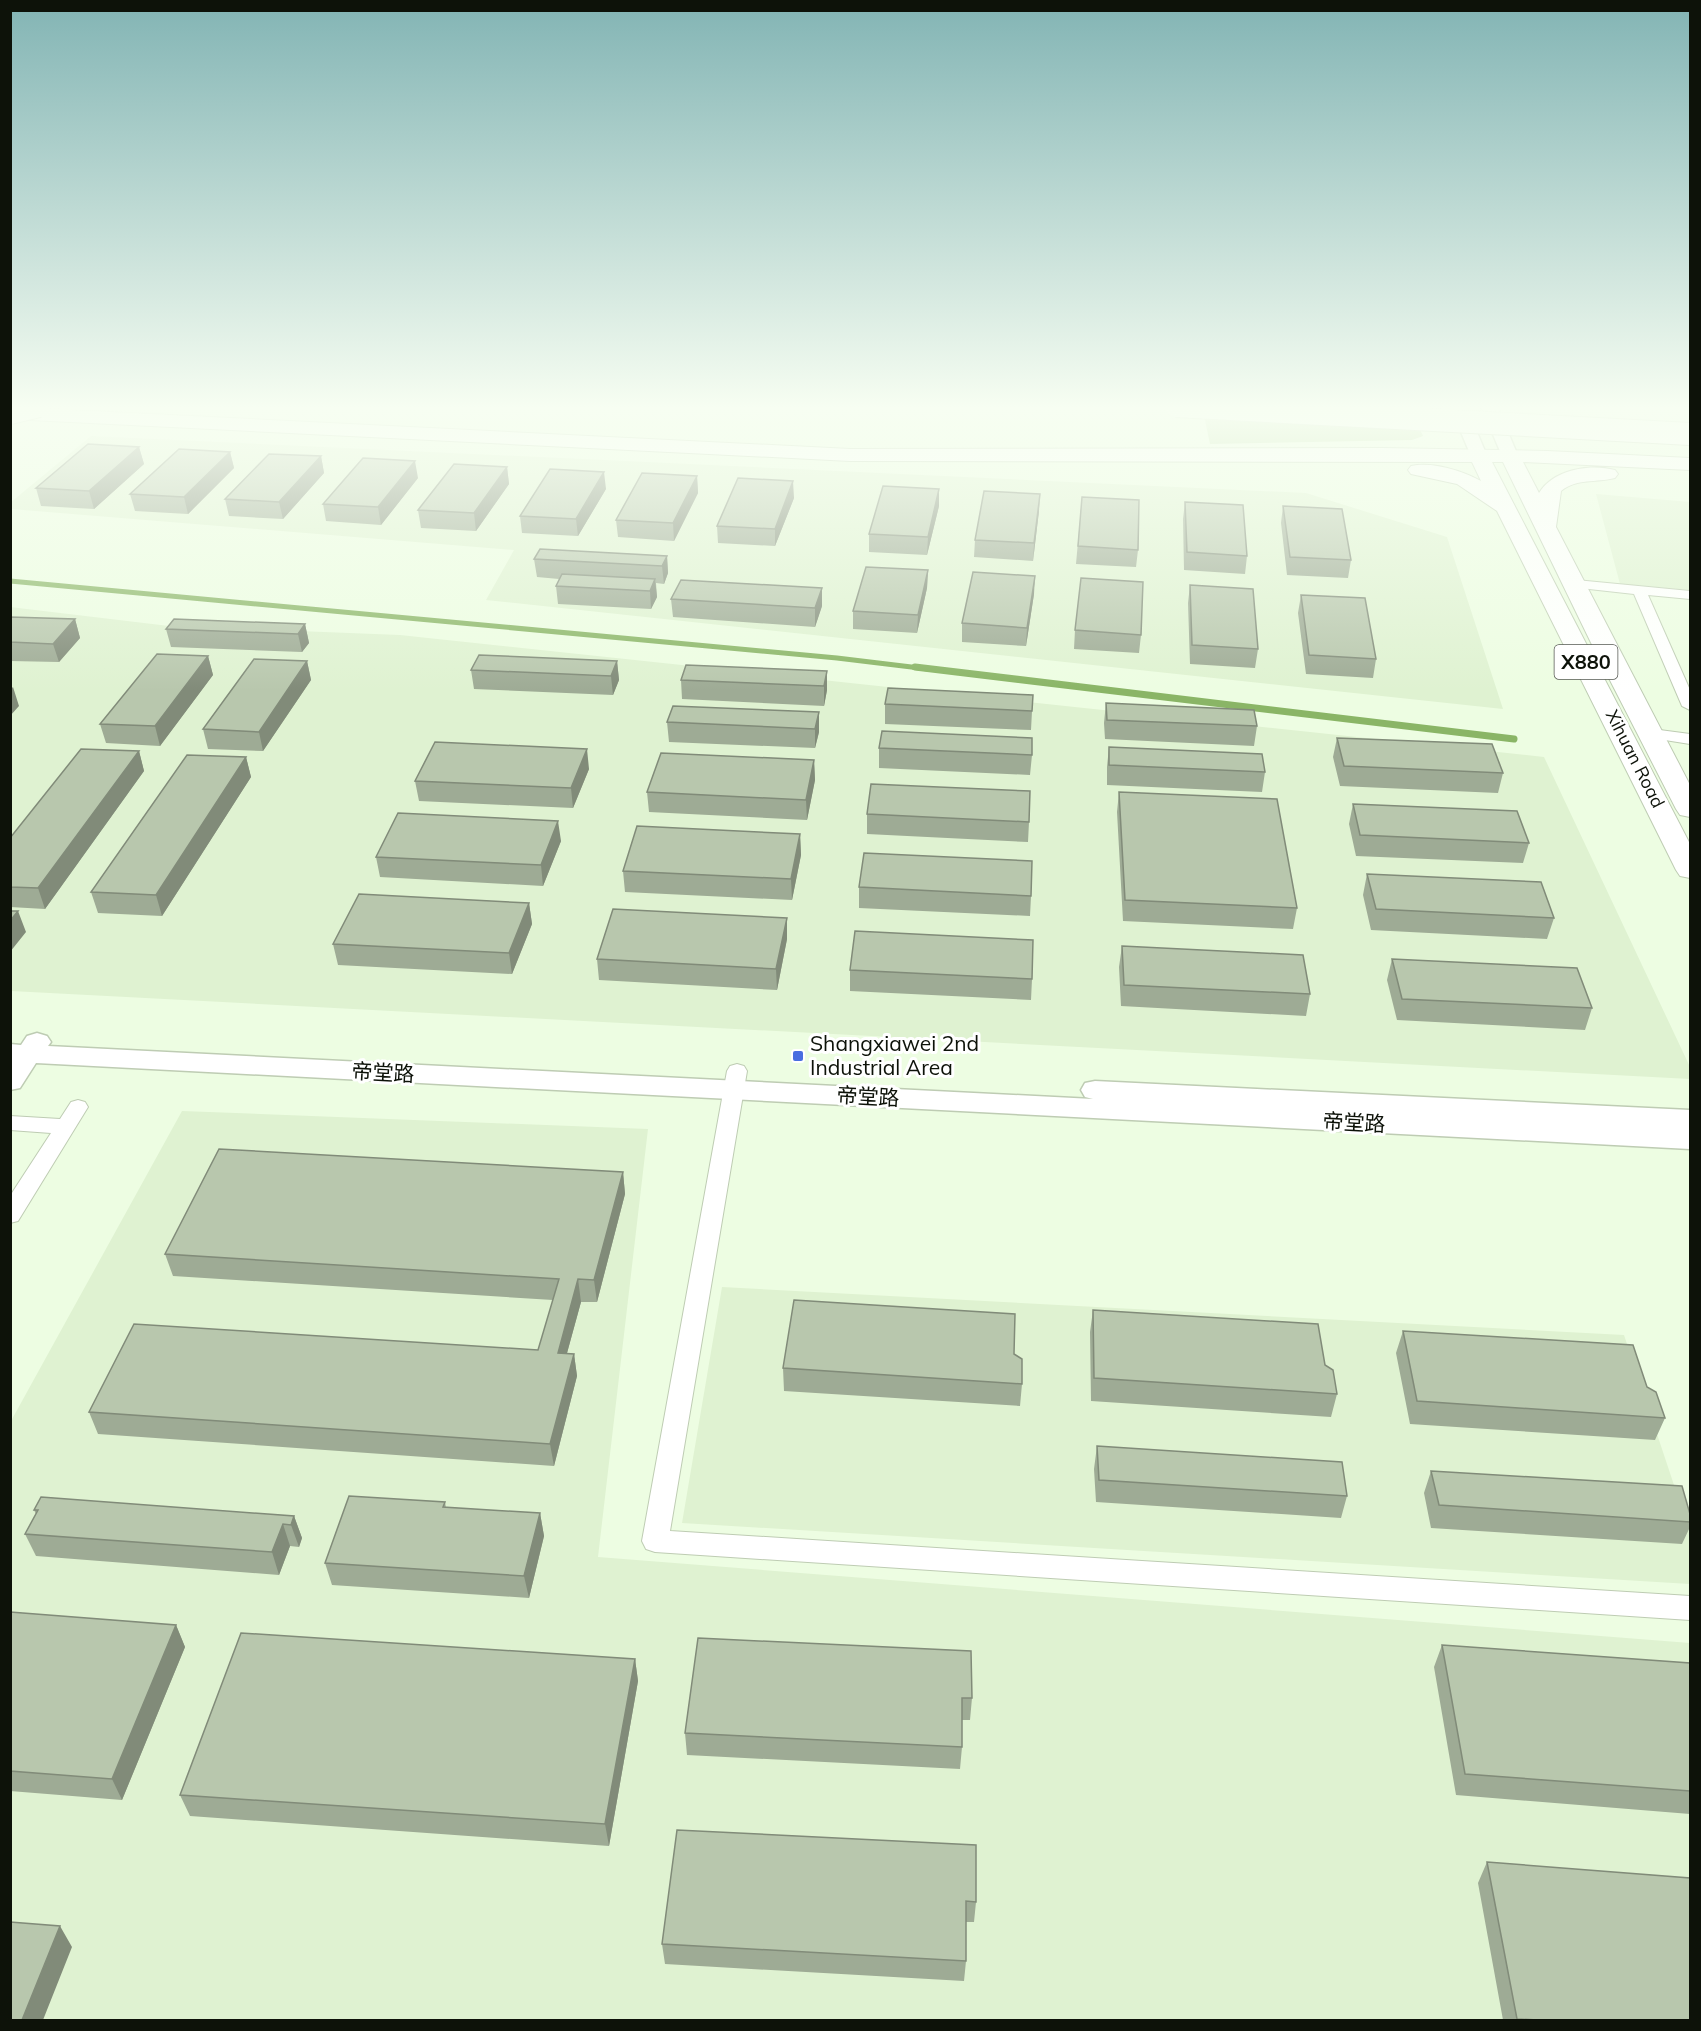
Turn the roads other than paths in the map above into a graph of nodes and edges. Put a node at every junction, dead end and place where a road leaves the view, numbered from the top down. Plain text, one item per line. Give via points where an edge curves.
1 (1496, 501) edge
2 (1504, 501) edge
3 (1533, 501) edge
4 (1548, 501) edge
5 (1510, 513) junction
6 (1546, 526) junction
7 (1576, 584) junction
8 (1639, 590) junction
9 (1690, 595) edge
10 (1690, 706) edge
11 (1652, 734) junction
12 (1690, 739) edge
13 (1690, 809) edge
14 (1690, 870) edge
15 (19, 1041) edge
16 (10, 1081) edge
17 (735, 1081) junction
18 (78, 1107) dead end
19 (1690, 1120) edge
20 (10, 1123) edge
21 (66, 1127) junction
22 (1690, 1139) edge
23 (10, 1215) edge
24 (1690, 1608) edge

1 - 5 main road
2 - 5 main road, Xihuan Road / X880
3 - 6 main road, X880
4 - 6 main road
5 - 14 main road, Xihuan Road / X880
6 - 7 main road, X880
7 - 8 street
7 - 11 main road, X880
8 - 9 street
8 - 10 street
11 - 12 street
11 - 13 main road, X880
15 - 16 street
15 - 17 street, 帝堂路
17 - 19 street, 帝堂路
17 - 22 street, 帝堂路
17 - 24 street via 655,1541
18 - 21 street
20 - 21 street
21 - 23 street

